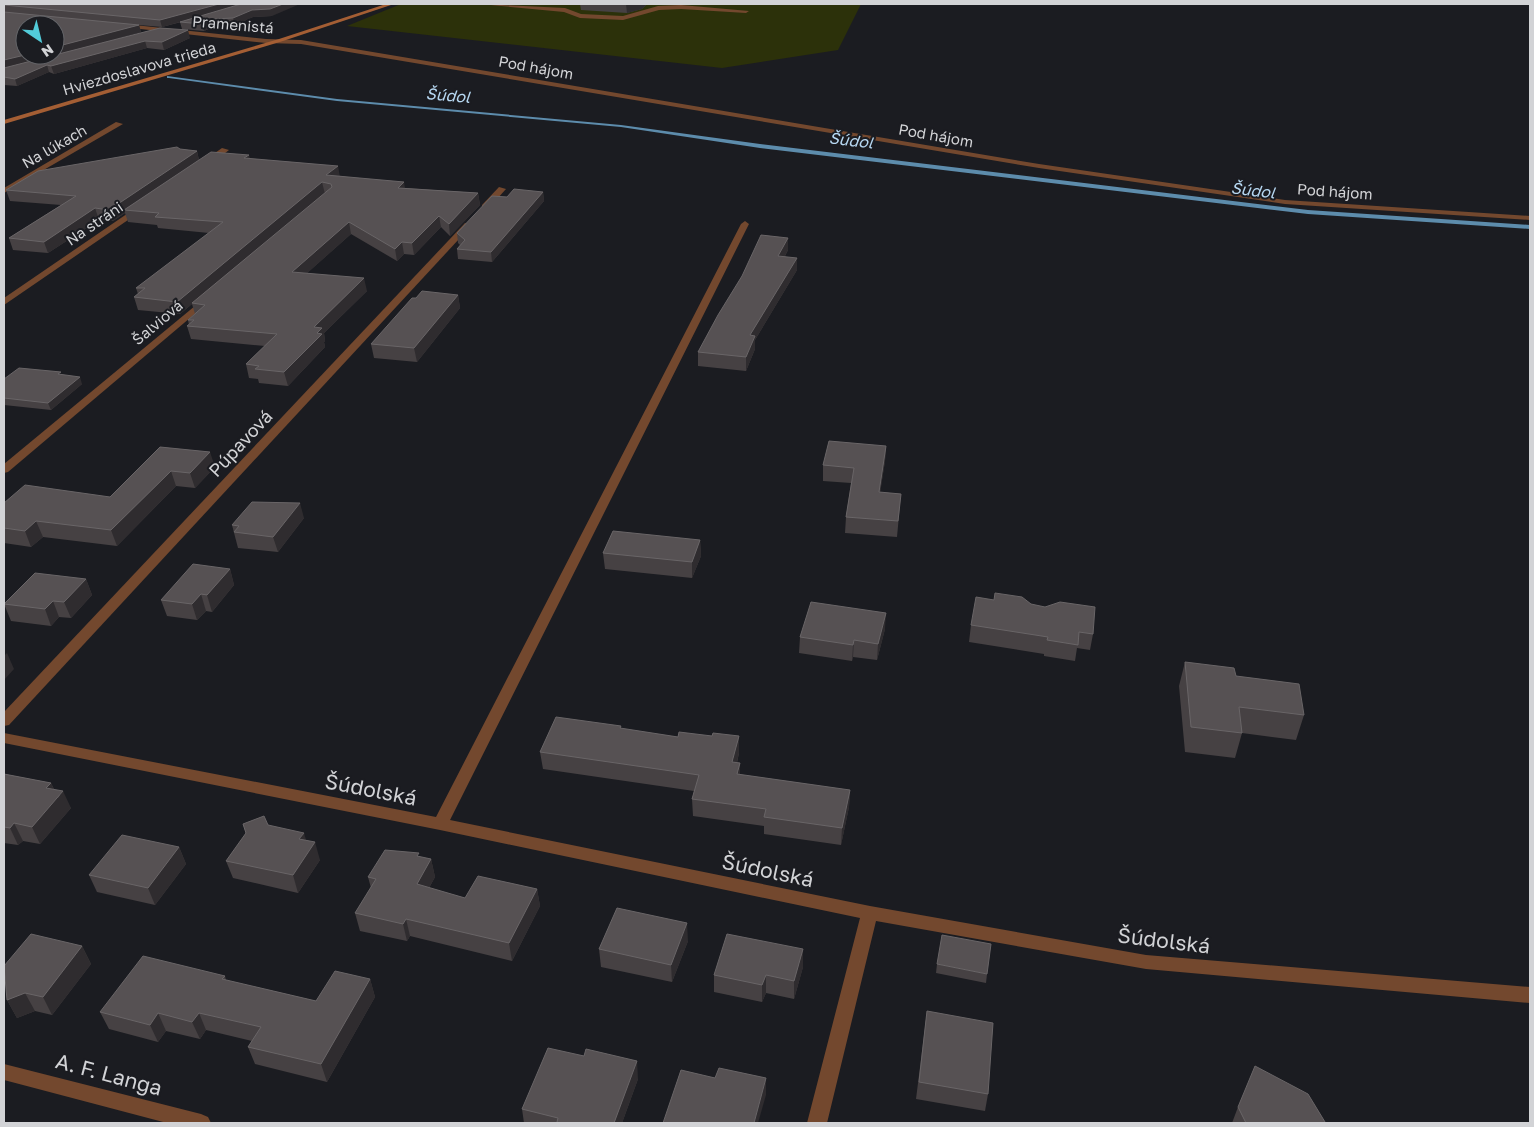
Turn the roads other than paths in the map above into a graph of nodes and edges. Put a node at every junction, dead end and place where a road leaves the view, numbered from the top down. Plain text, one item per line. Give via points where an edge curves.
1 (391, 4) edge
2 (482, 4) edge
3 (746, 11) dead end
4 (118, 26) edge
5 (179, 26) edge
6 (165, 30) junction
7 (146, 35) edge
8 (281, 40) junction
9 (4, 122) edge
10 (119, 124) dead end
11 (225, 150) dead end
12 (200, 167) edge
13 (502, 189) dead end
14 (4, 191) edge
15 (151, 201) edge
16 (1530, 218) edge
17 (745, 224) dead end
18 (216, 292) edge
19 (4, 302) edge
20 (4, 470) edge
21 (4, 721) edge
22 (4, 738) edge
23 (440, 824) junction
24 (870, 913) junction
25 (1530, 994) edge
26 (4, 1072) edge
27 (201, 1123) edge
28 (817, 1123) edge

1 - 8 street, Hviezdoslavova trieda
2 - 3 street via 623,18 658,8
4 - 6 street, Pramenistá
5 - 6 street
6 - 7 street
6 - 8 street, Pramenistá
8 - 9 street, Hviezdoslavova trieda
8 - 16 street, Pod hájom via 1039,166 1285,202
10 - 14 street, Na lúkach
11 - 12 street
13 - 21 street, Púpavová
15 - 19 street, Na stráni
17 - 23 street
18 - 20 street, Šalviová
22 - 23 street, Šúdolská
23 - 24 street, Šúdolská
24 - 25 street, Šúdolská via 1146,962
24 - 28 street
26 - 27 street, A. F. Langa

